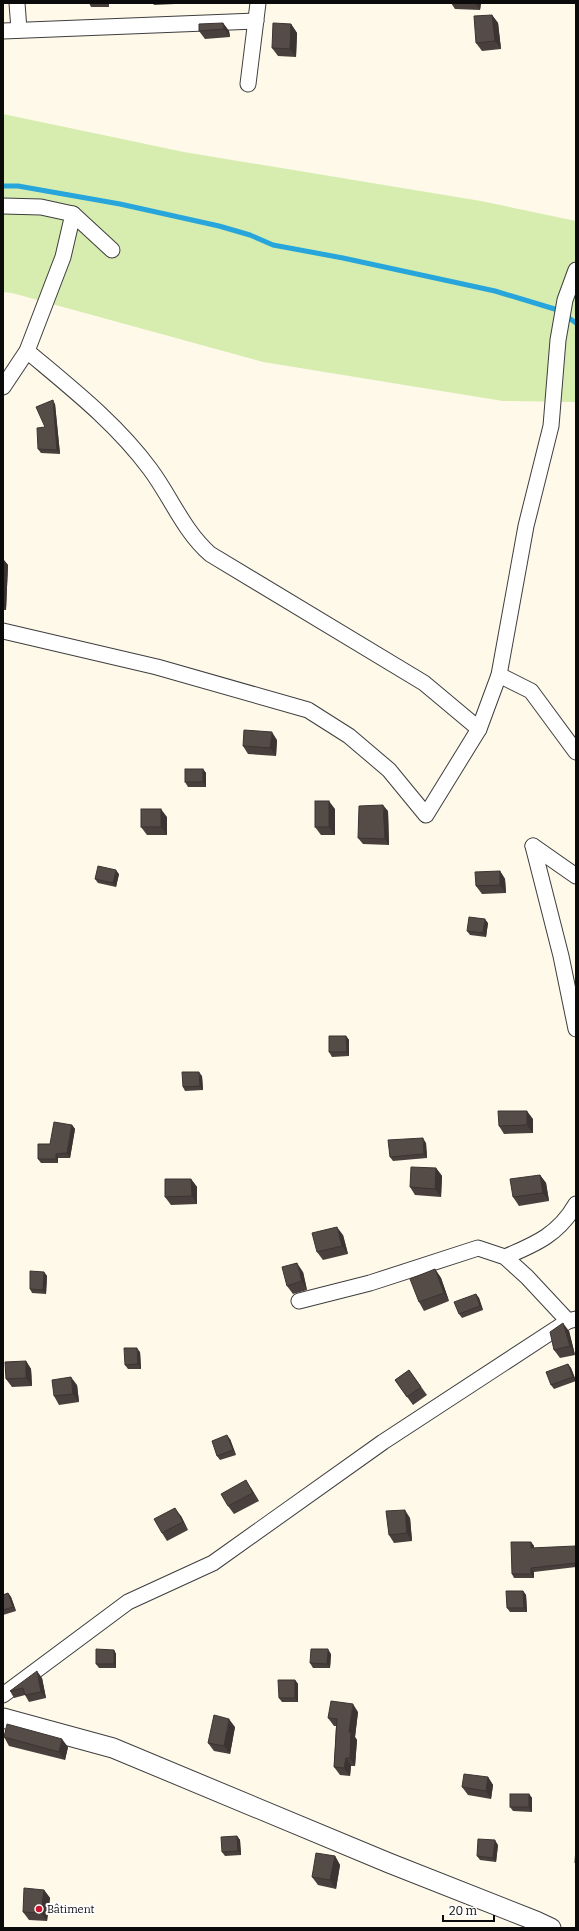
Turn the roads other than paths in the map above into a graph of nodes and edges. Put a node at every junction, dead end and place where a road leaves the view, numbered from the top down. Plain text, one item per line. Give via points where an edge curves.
1 (18, 3) edge
2 (258, 3) edge
3 (256, 21) junction
4 (19, 30) junction
5 (3, 31) edge
6 (248, 84) dead end
7 (3, 206) edge
8 (73, 214) junction
9 (112, 250) dead end
10 (576, 270) edge
11 (27, 351) junction
12 (3, 387) edge
13 (3, 631) edge
14 (499, 675) junction
15 (480, 729) junction
16 (576, 752) edge
17 (576, 876) edge
18 (576, 1029) edge
19 (576, 1204) edge
20 (506, 1257) junction
21 (299, 1301) dead end
22 (572, 1320) edge
23 (3, 1694) edge
24 (3, 1718) edge
25 (551, 1928) edge

1 - 4 street
2 - 3 street
3 - 4 street
3 - 6 street
4 - 5 street
7 - 8 street via 42,207
8 - 9 street
8 - 11 street via 62,257
10 - 14 street via 565,300 558,340 551,426 526,526
11 - 12 street
11 - 15 street via 101,413 151,470 176,512 199,544 210,554 424,683
13 - 15 street via 157,667 308,710 349,736 389,770 426,815
14 - 15 street
14 - 16 street via 531,691
17 - 18 street via 533,846 561,956
19 - 20 street via 562,1225 541,1242
20 - 21 street via 478,1248 370,1283
20 - 22 street
22 - 23 street via 383,1442 213,1563 128,1602
24 - 25 street via 113,1748

